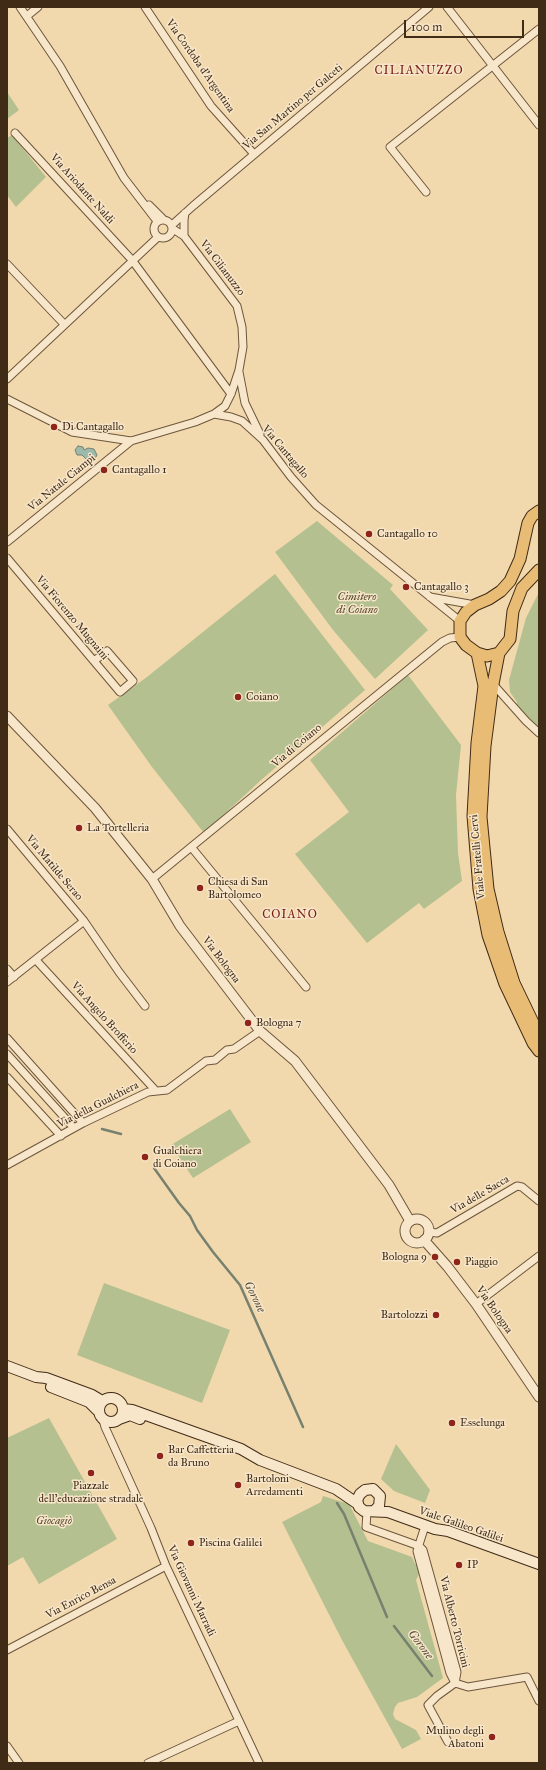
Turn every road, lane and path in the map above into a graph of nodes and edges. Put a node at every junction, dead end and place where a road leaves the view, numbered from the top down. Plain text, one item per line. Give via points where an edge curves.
1 (20, 7) edge
2 (38, 7) edge
3 (145, 7) edge
4 (429, 7) edge
5 (447, 7) edge
6 (27, 16) junction
7 (538, 33) edge
8 (493, 65) junction
9 (539, 125) edge
10 (15, 133) dead end
11 (254, 154) junction
12 (426, 192) dead end
13 (185, 213) junction
14 (160, 220) junction
15 (173, 227) junction
16 (184, 236) junction
17 (158, 237) junction
18 (132, 260) junction
19 (9, 268) edge
20 (64, 324) junction
21 (239, 370) junction
22 (7, 379) edge
23 (232, 394) junction
24 (7, 399) edge
25 (214, 414) junction
26 (263, 440) junction
27 (131, 441) junction
28 (539, 511) edge
29 (7, 542) edge
30 (7, 558) edge
31 (539, 570) edge
32 (428, 596) junction
33 (475, 605) junction
34 (460, 621) junction
35 (460, 637) junction
36 (477, 653) junction
37 (499, 653) junction
38 (94, 661) junction
39 (493, 684) junction
40 (7, 716) edge
41 (539, 733) edge
42 (7, 829) edge
43 (192, 848) junction
44 (152, 879) junction
45 (84, 921) junction
46 (36, 960) junction
47 (7, 969) edge
48 (14, 977) junction
49 (7, 982) edge
50 (306, 987) dead end
51 (145, 1006) dead end
52 (260, 1031) junction
53 (539, 1035) edge
54 (7, 1038) edge
55 (539, 1051) edge
56 (7, 1054) edge
57 (7, 1078) edge
58 (156, 1091) junction
59 (82, 1123) junction
60 (74, 1128) junction
61 (61, 1136) junction
62 (7, 1165) edge
63 (539, 1201) edge
64 (410, 1222) junction
65 (426, 1236) junction
66 (539, 1256) edge
67 (476, 1304) junction
68 (7, 1366) edge
69 (539, 1397) edge
70 (123, 1409) junction
71 (106, 1417) junction
72 (250, 1456) junction
73 (358, 1504) junction
74 (371, 1512) junction
75 (425, 1526) junction
76 (419, 1546) junction
77 (539, 1564) edge
78 (166, 1566) junction
79 (7, 1650) edge
80 (455, 1683) junction
81 (539, 1702) edge
82 (239, 1721) junction
83 (448, 1742) dead end
84 (7, 1746) edge
85 (19, 1763) edge
86 (148, 1763) edge
87 (259, 1763) edge

1 - 6 street, Via Cilianuzzo
2 - 6 street
3 - 11 street, Via Cordoba d'Argentina via 211,106
4 - 11 street, Via San Martino per Galceti
5 - 8 street
6 - 14 street, Via Cilianuzzo via 60,66 124,178
7 - 8 street
8 - 9 street
8 - 12 street via 390,147
10 - 18 street, Via Ariodante Naldi
11 - 13 street, Via San Martino per Galceti
13 - 15 street, Via San Martino per Galceti
13 - 16 street
14 - 15 street, Via Cilianuzzo via 169,221
14 - 17 street via 154,229
15 - 16 street, Via Cilianuzzo
15 - 17 street via 167,237
16 - 21 street, Via Cilianuzzo via 237,306 243,346
17 - 18 street
18 - 20 street
18 - 23 street, Via Ariodante Naldi
19 - 20 street
20 - 22 street
21 - 23 street, Via Cilianuzzo
21 - 26 street via 245,403
23 - 25 street, Via Cilianuzzo via 225,406
24 - 27 street via 72,432
25 - 26 street, Via Cantagallo via 231,416 242,421
25 - 27 street
26 - 32 street, Via Cantagallo via 316,505
27 - 29 street, Via Natale Ciampi
28 - 33 main road via 528,523 520,559 510,581 501,591
30 - 38 street, Via Fiorenzo Mugnaini
31 - 37 main road, Viale Fratelli Cervi via 522,588 513,611 510,639
32 - 33 street, Via Cantagallo
32 - 34 street, Via Cantagallo
33 - 34 main road
34 - 35 main road
35 - 36 main road via 466,646
35 - 43 street, Via di Coiano via 442,642
36 - 37 main road via 487,656
36 - 55 main road, Viale Fratelli Cervi via 484,686 477,743 473,816 479,889 488,935 505,984
37 - 39 main road, Viale Fratelli Cervi
38 - 38 street, Via Fiorenzo Mugnaini via 107,651 133,681 120,692
39 - 41 street
39 - 53 main road, Viale Fratelli Cervi via 482,783 481,817 488,889 514,983
40 - 44 street, Via Bologna via 95,808
42 - 45 street, Via Matilde Serao
43 - 44 street, Via di Coiano
43 - 50 street
44 - 52 street, Via Bologna via 180,926
45 - 46 street
45 - 51 street, Via Matilde Serao
46 - 48 street
46 - 58 street, Via Angelo Brofferio
47 - 48 street
48 - 49 street
52 - 58 street, Via della Gualchiera via 215,1060 206,1061 167,1090
52 - 64 street, Via Bologna via 295,1061 389,1185
54 - 59 street
56 - 60 street
57 - 61 street
58 - 59 street, Via della Gualchiera via 148,1092
59 - 60 street, Via della Gualchiera
60 - 61 street, Via della Gualchiera
61 - 62 street, Via della Gualchiera
63 - 65 street, Via delle Sacca via 517,1186 437,1233
64 - 65 street, Via Bologna via 416,1219 423,1221 427,1226
64 - 65 street, Via Bologna via 406,1227 407,1236 414,1242
65 - 67 street, Via Bologna
66 - 67 street
67 - 69 street, Via Bologna
68 - 71 main road via 89,1402
70 - 71 main road
70 - 71 main road via 122,1404 115,1398 106,1398
70 - 72 main road via 241,1449
71 - 72 main road via 130,1415
71 - 78 street, Via Giovanni Marradi
72 - 73 main road via 336,1489
73 - 74 main road via 362,1510
73 - 74 main road via 360,1494 373,1489 381,1499 379,1506
74 - 75 main road, Viale Galileo Galilei via 388,1512
74 - 76 street via 366,1527
75 - 76 street
75 - 77 main road, Viale Galileo Galilei via 448,1531
76 - 80 street, Via Alberto Torricini via 423,1550 457,1672
78 - 79 street, Via Enrico Bensa
78 - 82 street, Via Giovanni Marradi
80 - 81 street via 468,1687 527,1677
80 - 83 street via 428,1705
82 - 86 street
82 - 87 street, Via Giovanni Marradi
84 - 85 street

